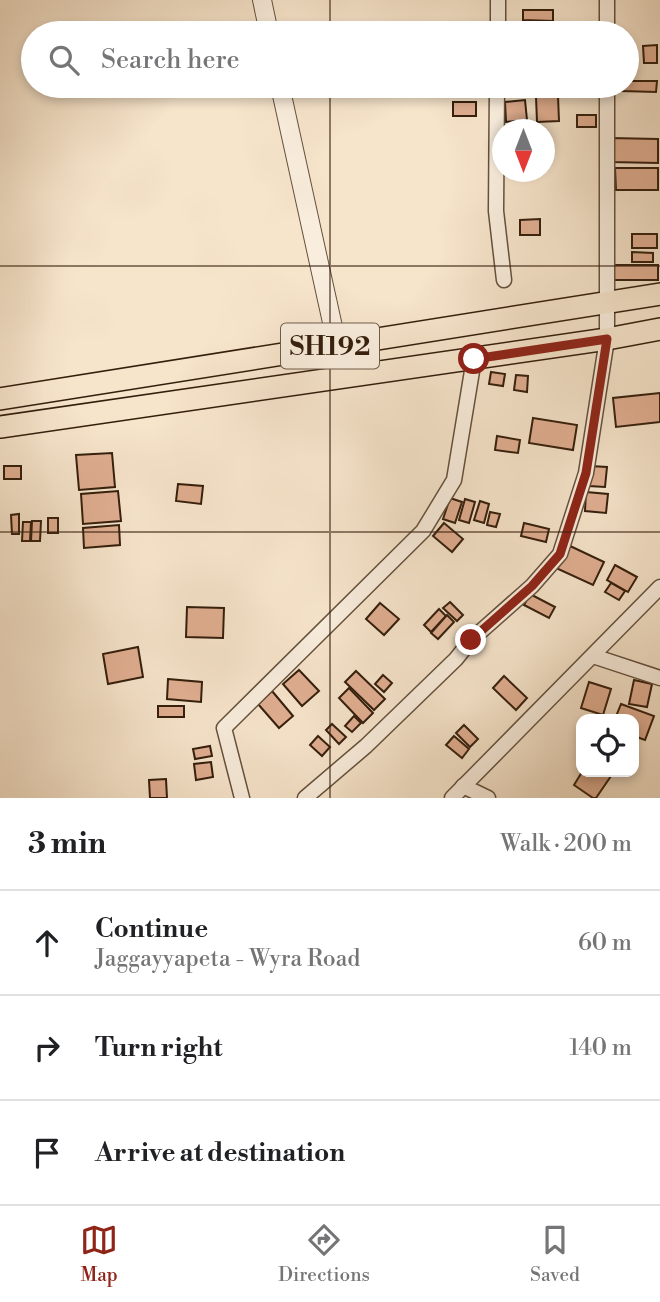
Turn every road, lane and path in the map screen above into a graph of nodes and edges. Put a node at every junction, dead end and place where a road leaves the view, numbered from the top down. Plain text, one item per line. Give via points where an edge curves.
1 (262, 0) edge
2 (498, 0) edge
3 (607, 0) edge
4 (266, 21) edge
5 (498, 21) edge
6 (607, 21) edge
7 (283, 98) edge
8 (497, 98) edge
9 (607, 98) edge
10 (504, 280) dead end
11 (660, 294) edge
12 (607, 302) junction
13 (660, 329) edge
14 (607, 339) junction
15 (337, 345) junction
16 (474, 359) junction
17 (0, 399) edge
18 (0, 427) edge
19 (660, 587) edge
20 (593, 656) junction
21 (660, 678) edge
22 (463, 786) junction
23 (242, 798) edge
24 (305, 798) edge
25 (452, 798) edge
26 (488, 798) edge

1 - 4 street
2 - 5 street
3 - 6 street
7 - 15 street
8 - 10 street via 496,211
9 - 12 street
11 - 12 main road, SH192
12 - 14 street
12 - 15 main road, SH192
13 - 14 main road, SH192
14 - 16 main road, SH192
14 - 24 street via 586,473 560,554 366,746
15 - 17 main road, SH192
16 - 18 main road, SH192
16 - 23 street via 454,480 423,531 224,728
19 - 20 street
20 - 21 street
20 - 22 street
22 - 25 street
22 - 26 street

